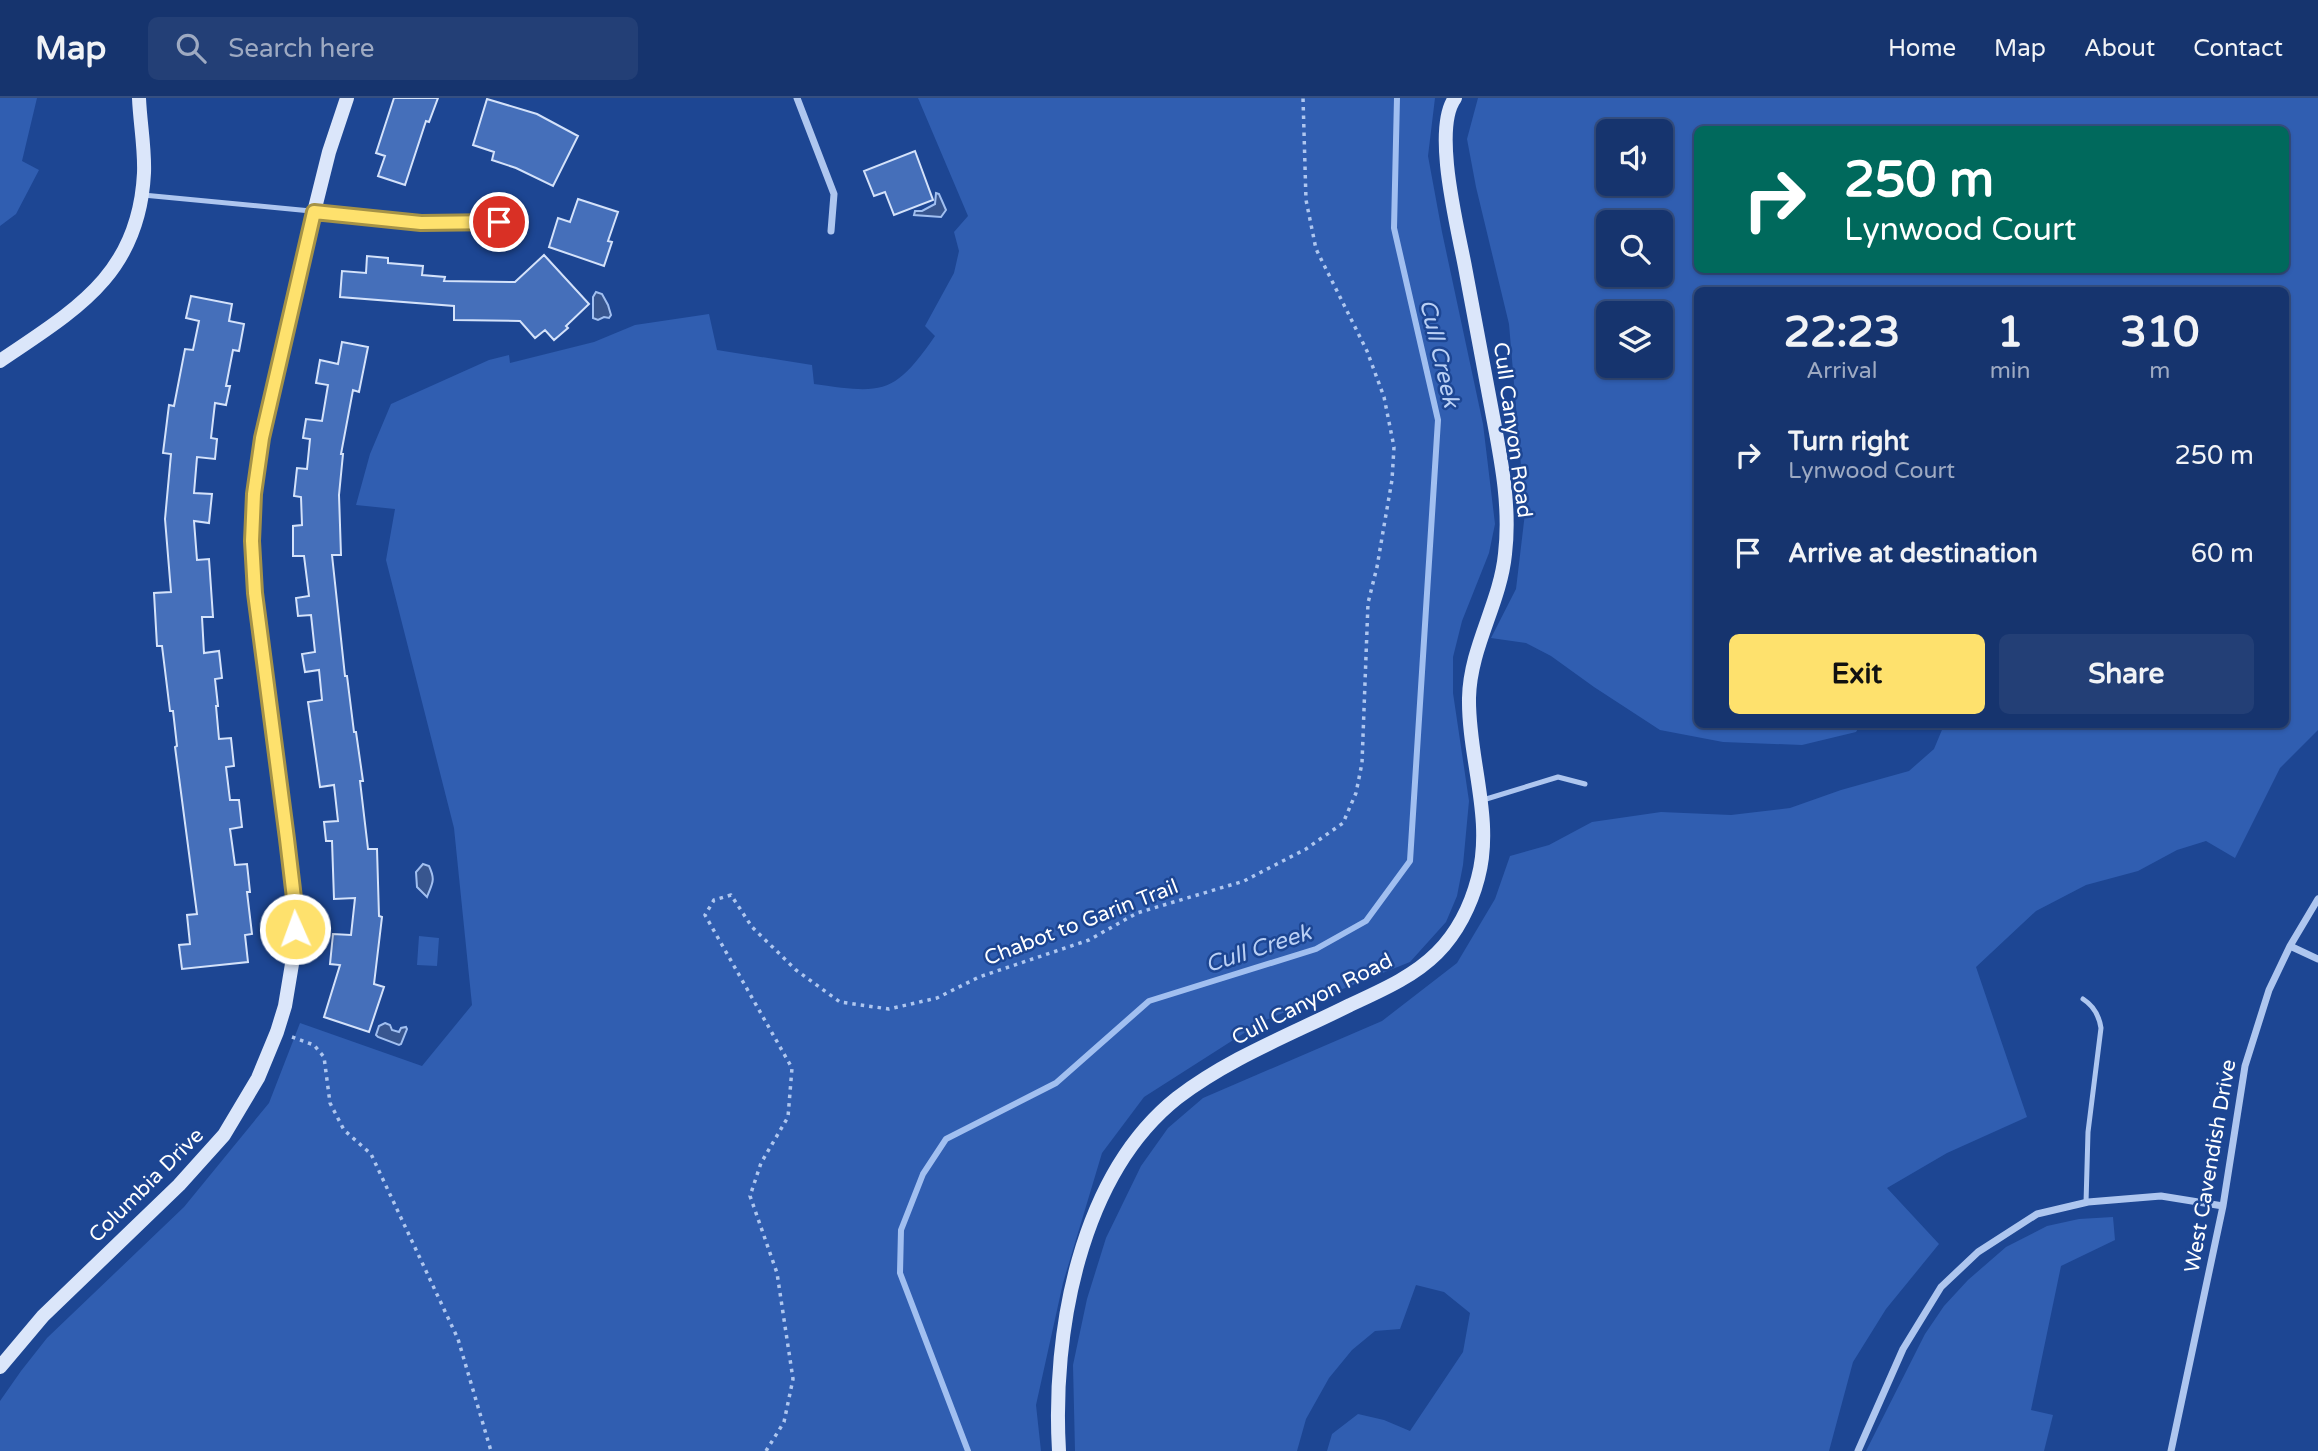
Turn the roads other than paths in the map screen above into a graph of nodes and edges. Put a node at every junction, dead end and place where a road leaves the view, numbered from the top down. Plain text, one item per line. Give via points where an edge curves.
1 (139, 98) edge
2 (347, 98) edge
3 (797, 98) edge
4 (1455, 98) edge
5 (142, 195) junction
6 (314, 212) junction
7 (499, 222) dead end
8 (831, 231) dead end
9 (0, 361) edge
10 (1585, 784) dead end
11 (1480, 801) junction
12 (2318, 899) edge
13 (2290, 946) junction
14 (2318, 959) edge
15 (2082, 999) dead end
16 (2086, 1203) junction
17 (2223, 1206) junction
18 (0, 1367) edge
19 (1059, 1451) edge
20 (1858, 1451) edge
21 (2171, 1451) edge

1 - 5 street
2 - 6 street, Columbia Drive
3 - 8 street via 834,194
4 - 11 street, Cull Canyon Road via 1444,134 1451,193 1499,453 1507,525 1504,565 1469,685
5 - 6 lane
5 - 9 street via 132,233 108,277 74,310
6 - 7 street via 421,223
6 - 18 street, Columbia Drive via 262,438 253,506 255,593 294,898 291,978 277,1032 258,1078 217,1143 43,1316
10 - 11 lane via 1558,777
11 - 19 street, Cull Canyon Road via 1483,830 1478,879 1454,933 1437,953 1395,983 1240,1058 1176,1099 1150,1124 1116,1172 1100,1203 1073,1281 1058,1372
12 - 13 street, West Cavendish Drive
13 - 14 street
13 - 17 street, West Cavendish Drive via 2269,990 2245,1066
15 - 16 lane via 2091,1004 2101,1028 2088,1132
16 - 17 street via 2161,1196
16 - 20 street via 2037,1214 1978,1252 1941,1287 1903,1349
17 - 21 street, West Cavendish Drive

